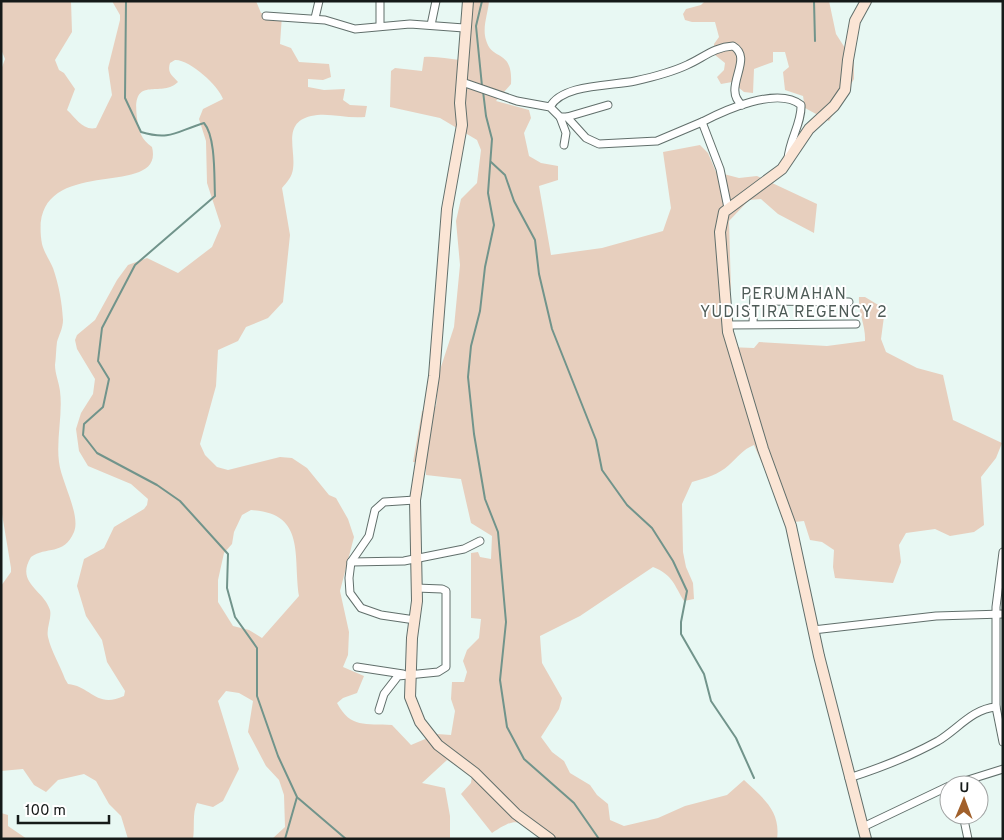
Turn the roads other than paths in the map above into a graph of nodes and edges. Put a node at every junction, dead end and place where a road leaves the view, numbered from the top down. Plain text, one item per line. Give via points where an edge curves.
1 (319, 1) edge
2 (380, 1) edge
3 (436, 1) edge
4 (468, 1) edge
5 (866, 1) edge
6 (266, 16) dead end
7 (315, 18) junction
8 (431, 25) junction
9 (380, 26) junction
10 (464, 28) junction
11 (462, 82) junction
12 (608, 105) dead end
13 (742, 105) junction
14 (550, 107) junction
15 (564, 117) junction
16 (702, 122) junction
17 (564, 145) dead end
18 (788, 161) junction
19 (728, 208) junction
20 (850, 302) dead end
21 (753, 324) junction
22 (856, 324) dead end
23 (727, 325) junction
24 (415, 500) junction
25 (480, 541) dead end
26 (1003, 552) edge
27 (415, 559) junction
28 (351, 562) junction
29 (416, 588) junction
30 (1000, 614) edge
31 (416, 620) junction
32 (813, 630) junction
33 (357, 667) dead end
34 (407, 674) junction
35 (996, 706) junction
36 (378, 710) dead end
37 (1003, 742) edge
38 (1003, 769) edge
39 (985, 775) edge
40 (849, 778) junction
41 (939, 792) edge
42 (965, 825) edge
43 (863, 827) junction
44 (550, 839) edge
45 (866, 839) edge
46 (968, 839) edge

1 - 7 street
2 - 9 street
3 - 8 street
4 - 10 street
5 - 18 street via 855,21 845,90 834,106 809,129
6 - 7 street
7 - 9 street via 355,29
8 - 9 street
8 - 10 street
10 - 11 street
11 - 14 street via 518,101
11 - 24 street via 462,126 447,209 434,376
12 - 15 street
13 - 14 street via 734,94 740,65 738,50 732,46 712,50 689,65 666,74 572,91 553,101
13 - 16 street
13 - 18 street via 780,97 801,105
14 - 15 street
15 - 16 street via 586,138 599,144 657,141
15 - 17 street
16 - 19 street via 720,169
18 - 19 street via 772,178
19 - 23 street via 721,217 720,232
20 - 21 street via 754,297
21 - 22 street
21 - 23 street
23 - 32 street via 763,449 791,526
24 - 27 street
24 - 28 street via 396,500 380,505 372,515 369,536
25 - 27 street via 464,549
26 - 30 street
27 - 28 street
27 - 29 street
28 - 31 street via 349,586 356,604 374,613
29 - 31 street
29 - 34 street via 446,592 447,663 438,672
30 - 32 street via 936,616
30 - 35 street
31 - 34 street
32 - 40 street
33 - 34 street
34 - 36 street via 396,678 387,689
34 - 44 street via 412,705 428,734 476,774 508,807
35 - 37 street
35 - 40 street via 978,711 940,739 907,756
38 - 39 street
40 - 43 street
41 - 43 street
42 - 46 street
43 - 45 street

